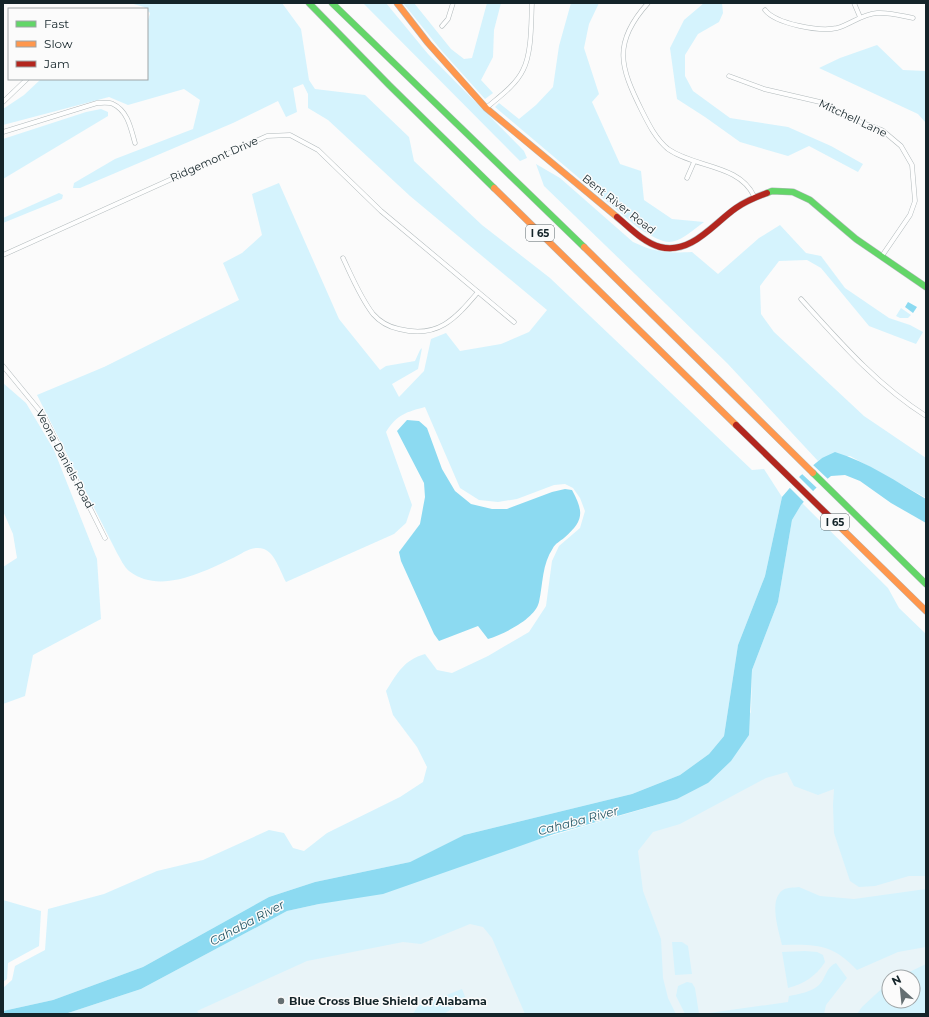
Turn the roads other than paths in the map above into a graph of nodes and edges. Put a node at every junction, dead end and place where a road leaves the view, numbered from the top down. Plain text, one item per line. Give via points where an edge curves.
1 (309, 3) edge
2 (332, 3) edge
3 (397, 3) edge
4 (453, 3) edge
5 (532, 3) edge
6 (648, 3) edge
7 (854, 3) edge
8 (765, 10) dead end
9 (860, 17) junction
10 (913, 18) dead end
11 (442, 26) dead end
12 (729, 76) dead end
13 (26, 80) edge
14 (3, 102) edge
15 (486, 108) junction
16 (3, 132) edge
17 (135, 143) dead end
18 (694, 162) junction
19 (687, 178) dead end
20 (754, 196) junction
21 (3, 255) edge
22 (882, 256) junction
23 (343, 258) dead end
24 (926, 287) edge
25 (478, 292) junction
26 (801, 299) dead end
27 (514, 322) dead end
28 (3, 366) edge
29 (926, 416) edge
30 (105, 538) dead end
31 (926, 584) edge
32 (926, 611) edge

1 - 32 main road, I 65 via 389,85
2 - 31 main road, I 65 via 655,316
3 - 15 main road, Bent River Road via 428,43
4 - 11 street via 448,19
5 - 15 street via 528,57 523,71 512,85
6 - 18 street via 635,18 626,36 623,59 626,74 647,121 660,140 673,152
7 - 9 street
8 - 9 street via 781,21 823,29 842,26
9 - 10 street via 883,12
12 - 22 street, Mitchell Lane via 776,92 820,102 882,130 901,146 912,165 915,201 910,215
13 - 14 street
15 - 20 main road, Bent River Road via 641,236 660,247 682,247 695,242 734,208
16 - 17 street via 97,103 113,103 123,111
18 - 19 street
18 - 20 street via 739,178 748,185
20 - 22 main road, Bent River Road via 765,192 782,191 801,194
21 - 25 street, Ridgemont Drive via 259,139 290,135 318,150 381,211
22 - 24 main road, Bent River Road
23 - 25 street via 359,294 374,315 388,326 410,332 431,332 448,324
25 - 27 street, Ridgemont Drive
26 - 29 street via 857,360 906,403
28 - 30 street, Veona Daniels Road via 44,416

